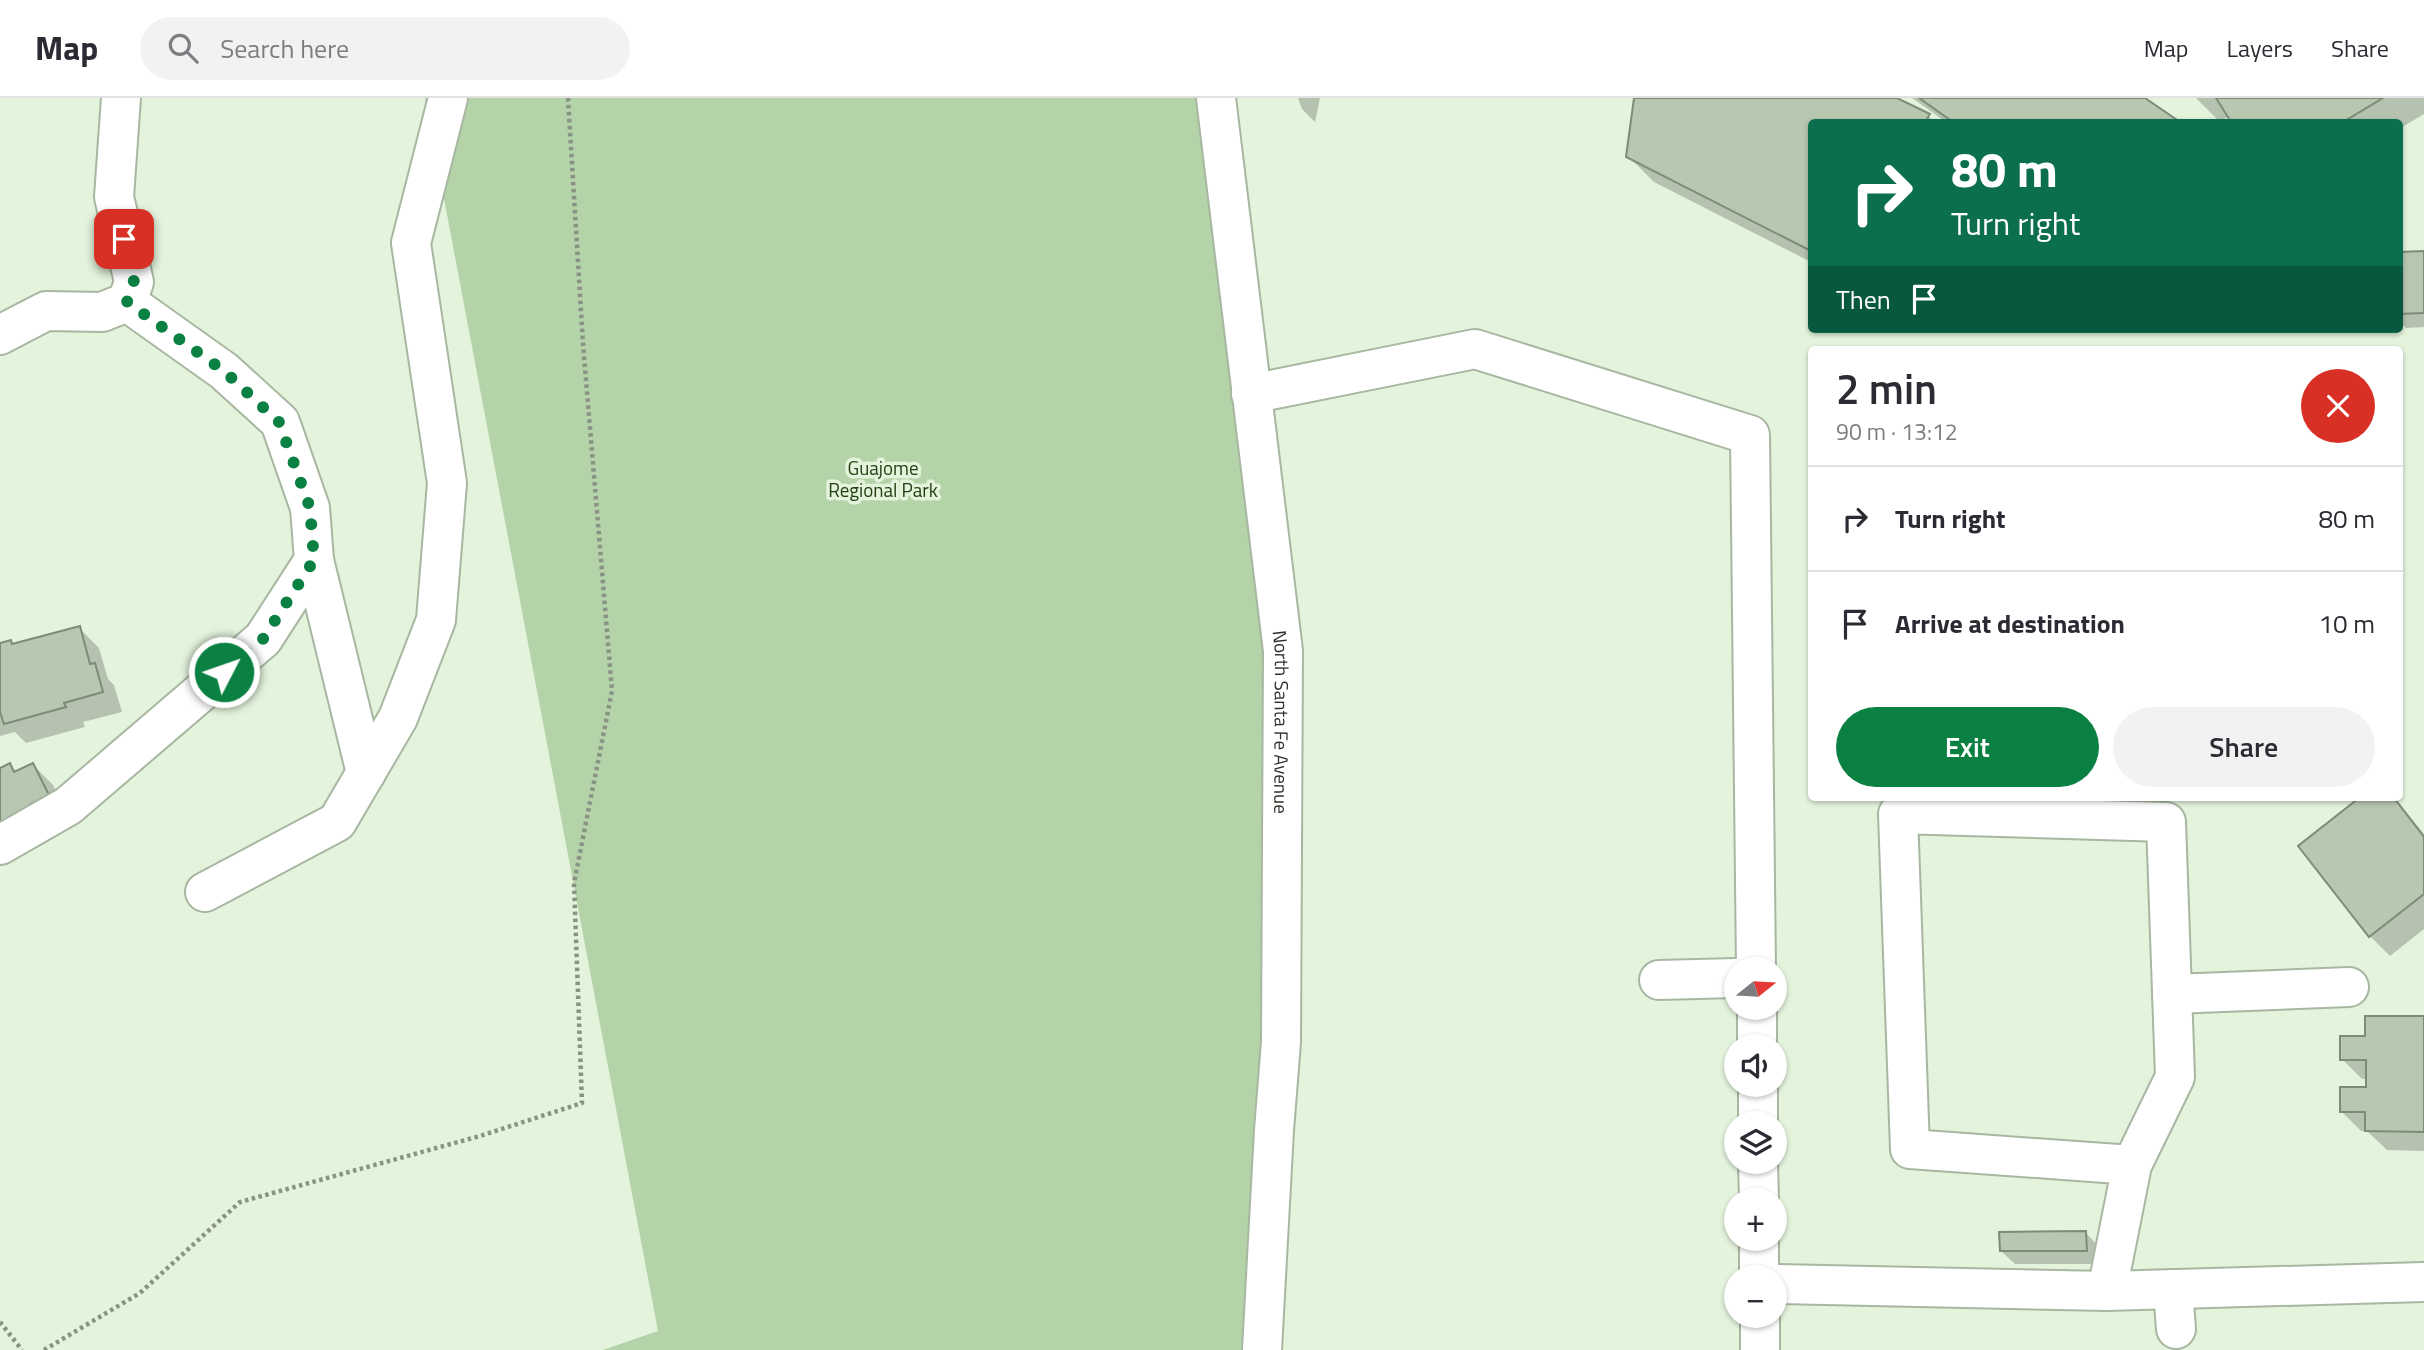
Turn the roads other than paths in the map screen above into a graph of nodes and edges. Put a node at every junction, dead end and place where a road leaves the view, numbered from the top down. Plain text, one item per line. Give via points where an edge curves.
1 (121, 98) edge
2 (448, 98) edge
3 (1216, 98) edge
4 (127, 302) junction
5 (0, 335) edge
6 (1251, 394) junction
7 (314, 560) junction
8 (366, 773) junction
9 (0, 845) edge
10 (205, 892) dead end
11 (1756, 957) edge
12 (1724, 978) edge
13 (1659, 980) dead end
14 (2349, 987) dead end
15 (2172, 994) junction
16 (2132, 1165) junction
17 (2424, 1282) edge
18 (1787, 1284) edge
19 (2173, 1289) junction
20 (2107, 1292) junction
21 (1760, 1328) edge
22 (2176, 1329) dead end
23 (1262, 1350) edge
24 (1760, 1350) edge

1 - 4 main road via 114,197 134,282
2 - 8 main road via 411,243 447,483 436,620 398,718
3 - 6 main road, North Santa Fe Avenue
4 - 5 main road via 102,312 46,311
4 - 7 main road via 224,371 279,422 310,508
6 - 11 main road via 1475,349 1750,435
6 - 23 main road, North Santa Fe Avenue via 1283,651 1281,1042
7 - 8 main road
7 - 9 main road via 263,639 68,806
8 - 10 main road via 337,822
12 - 13 main road
14 - 15 main road
15 - 16 main road via 2175,1077
15 - 16 main road via 2166,822 1898,814 1910,1149
16 - 20 main road
17 - 19 main road
18 - 20 main road
19 - 20 main road
19 - 22 main road
21 - 24 main road

